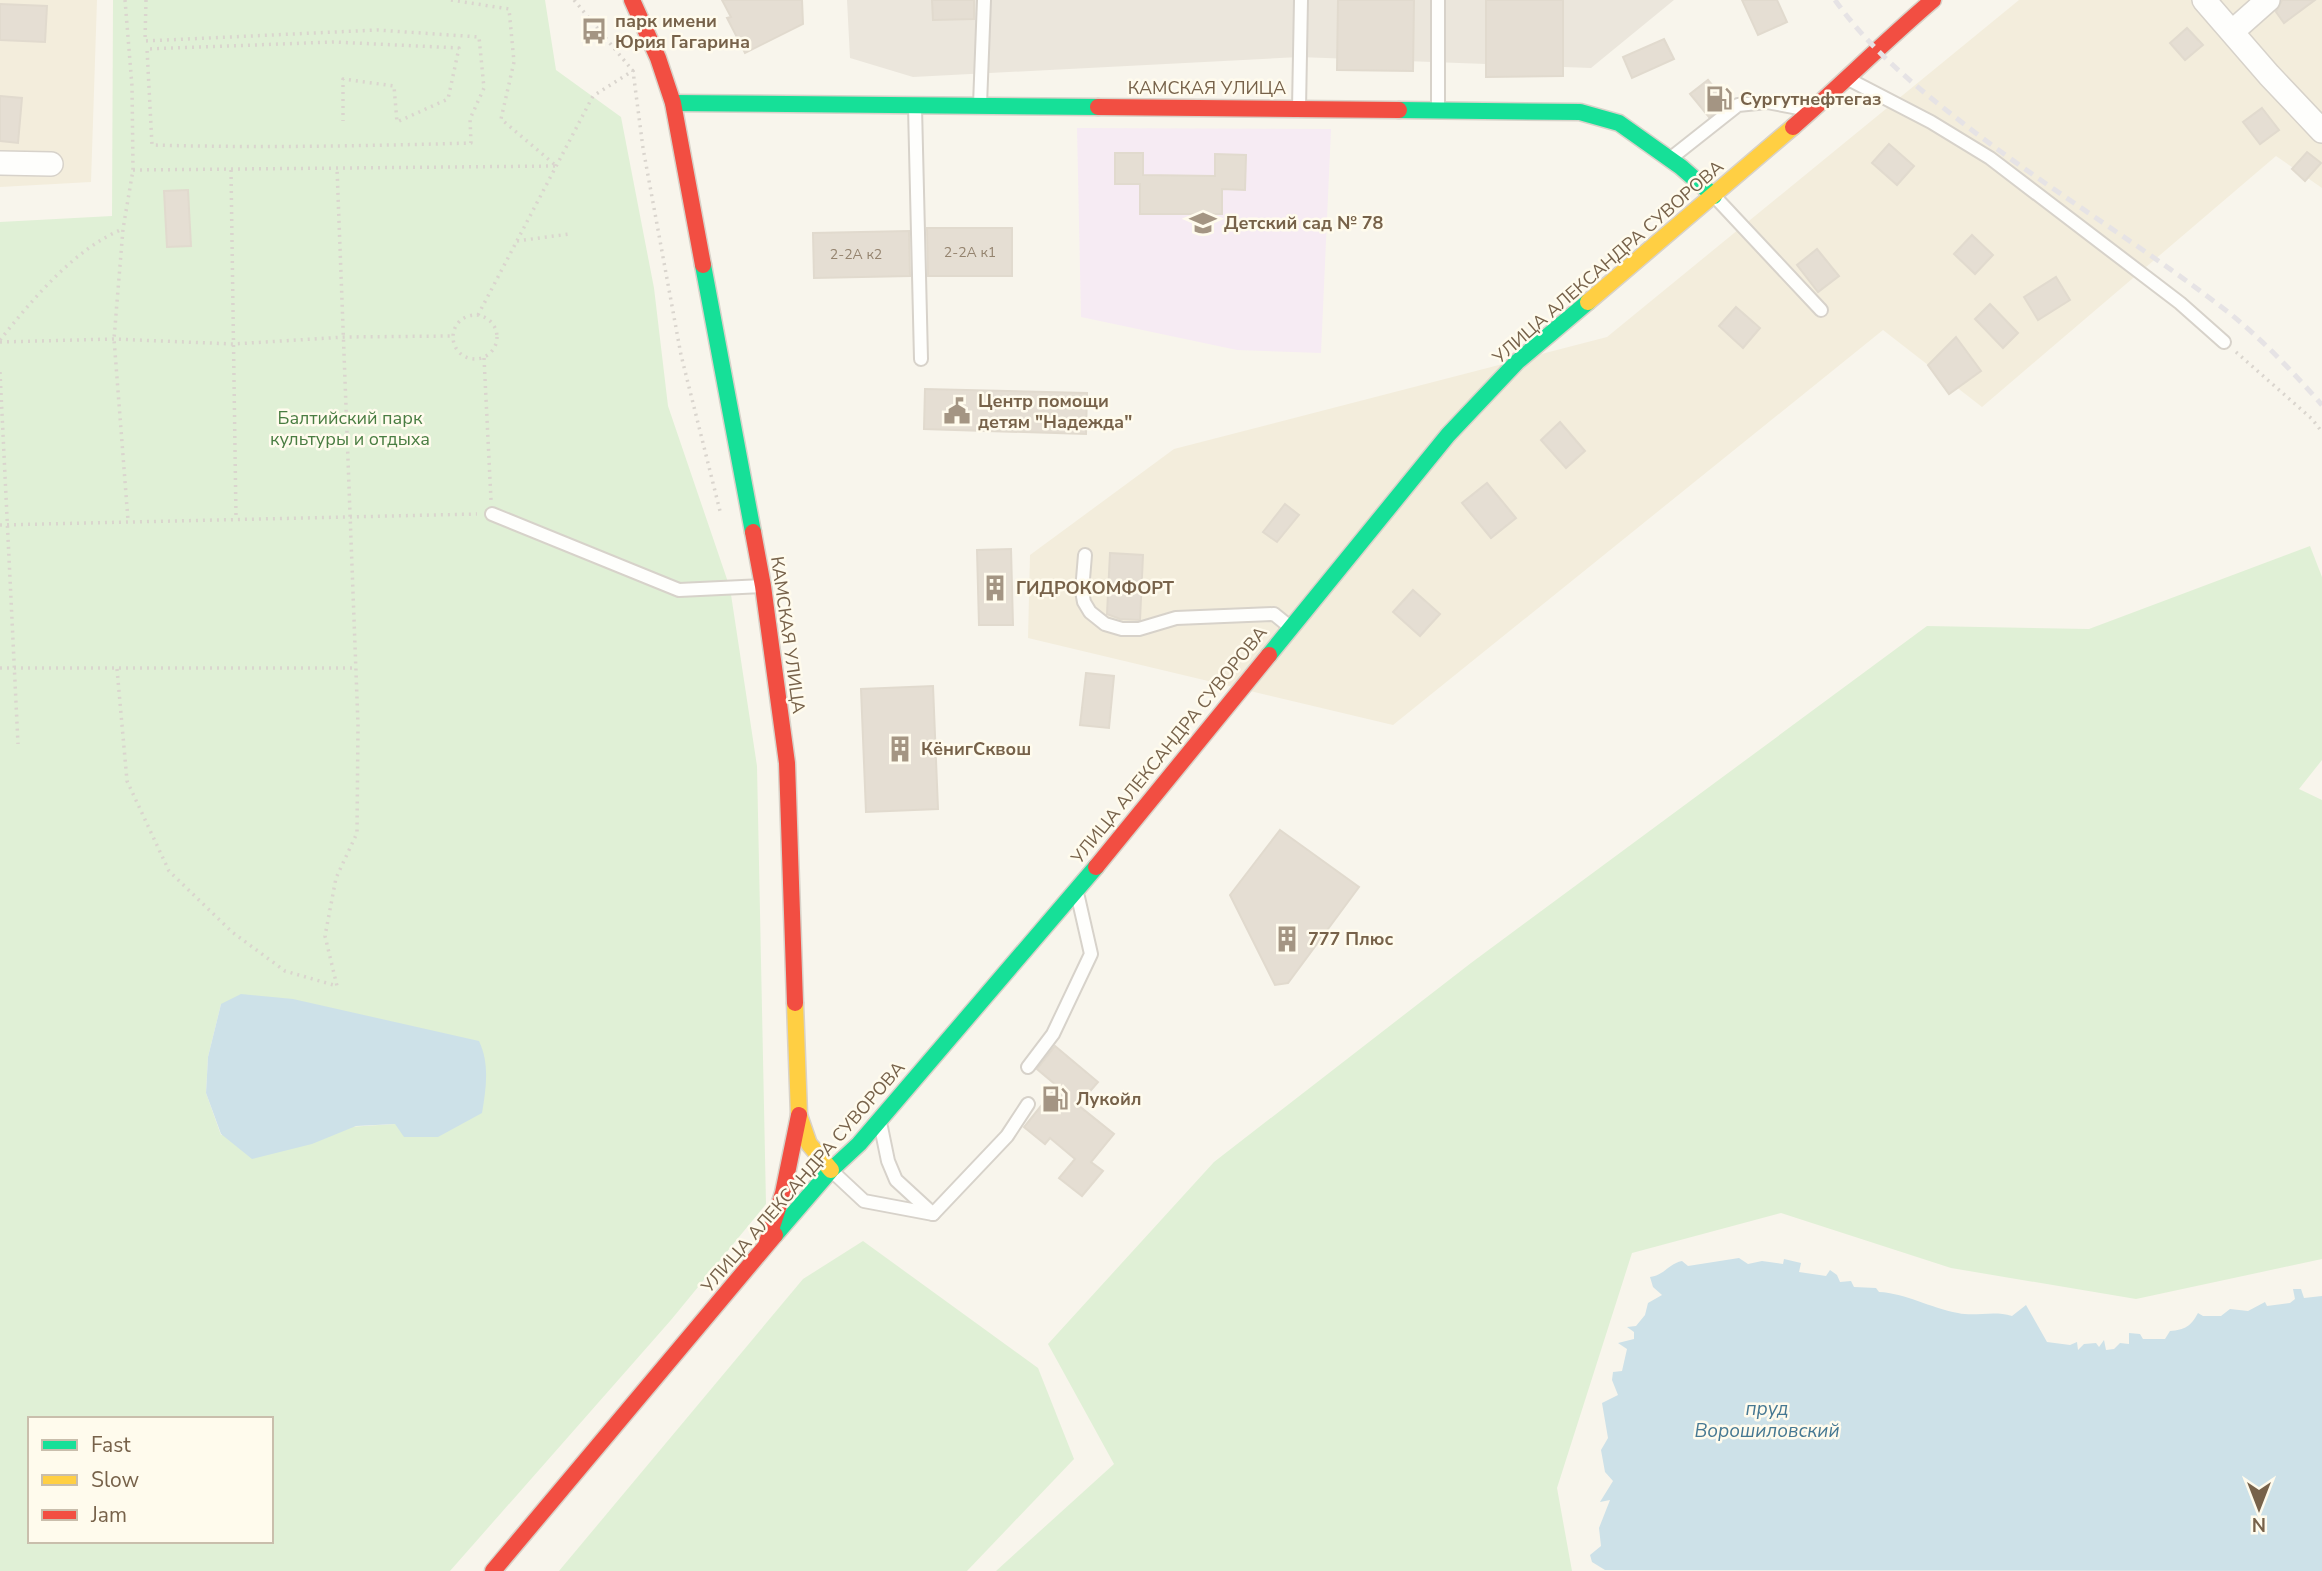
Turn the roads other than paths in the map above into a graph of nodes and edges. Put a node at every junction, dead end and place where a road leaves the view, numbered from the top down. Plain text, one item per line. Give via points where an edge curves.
1 (632, 0) edge
2 (984, 0) edge
3 (1301, 0) edge
4 (1438, 0) edge
5 (1933, 0) edge
6 (2204, 0) edge
7 (2268, 0) edge
8 (2232, 32) junction
9 (1848, 79) junction
10 (673, 103) junction
11 (915, 105) junction
12 (980, 105) junction
13 (1299, 108) junction
14 (1438, 109) junction
15 (1812, 111) junction
16 (2322, 131) edge
17 (1670, 159) junction
18 (0, 163) edge
19 (51, 164) dead end
20 (1714, 196) junction
21 (1821, 310) dead end
22 (2224, 342) road end
23 (921, 359) dead end
24 (492, 514) road end
25 (1085, 555) dead end
26 (763, 586) junction
27 (1290, 627) junction
28 (1077, 890) junction
29 (1028, 1067) dead end
30 (1028, 1104) dead end
31 (799, 1115) junction
32 (880, 1120) junction
33 (831, 1170) junction
34 (933, 1214) junction
35 (765, 1247) junction
36 (492, 1571) edge

1 - 10 main road, КАМСКАЯ УЛИЦА
2 - 12 lane
3 - 13 lane
4 - 14 lane
5 - 9 main road, УЛИЦА АЛЕКСАНДРА СУВОРОВА
6 - 8 street
7 - 8 street
8 - 16 street
9 - 15 main road, УЛИЦА АЛЕКСАНДРА СУВОРОВА
9 - 22 lane via 1990,158
10 - 11 main road, КАМСКАЯ УЛИЦА
10 - 26 main road, КАМСКАЯ УЛИЦА
11 - 12 main road, КАМСКАЯ УЛИЦА
11 - 23 lane
12 - 13 main road, КАМСКАЯ УЛИЦА
13 - 14 main road, КАМСКАЯ УЛИЦА
14 - 17 main road, КАМСКАЯ УЛИЦА via 1580,112 1619,123
15 - 17 lane via 1767,102 1738,105
15 - 20 main road, УЛИЦА АЛЕКСАНДРА СУВОРОВА
17 - 20 main road, КАМСКАЯ УЛИЦА
18 - 19 street
20 - 21 lane
20 - 27 main road, УЛИЦА АЛЕКСАНДРА СУВОРОВА via 1517,362 1448,435
24 - 26 lane via 679,590
25 - 27 lane via 1084,602 1105,624 1139,629 1176,618 1274,614
26 - 31 main road, КАМСКАЯ УЛИЦА via 787,763
27 - 28 main road, УЛИЦА АЛЕКСАНДРА СУВОРОВА
28 - 29 lane via 1091,954 1053,1034
28 - 32 main road, УЛИЦА АЛЕКСАНДРА СУВОРОВА
30 - 34 lane via 1007,1136
31 - 33 main road, КАМСКАЯ УЛИЦА via 809,1144
31 - 35 main road via 783,1193
32 - 33 main road, УЛИЦА АЛЕКСАНДРА СУВОРОВА
32 - 34 lane via 896,1181
33 - 34 lane via 864,1201
33 - 35 main road, УЛИЦА АЛЕКСАНДРА СУВОРОВА
35 - 36 main road, УЛИЦА АЛЕКСАНДРА СУВОРОВА

